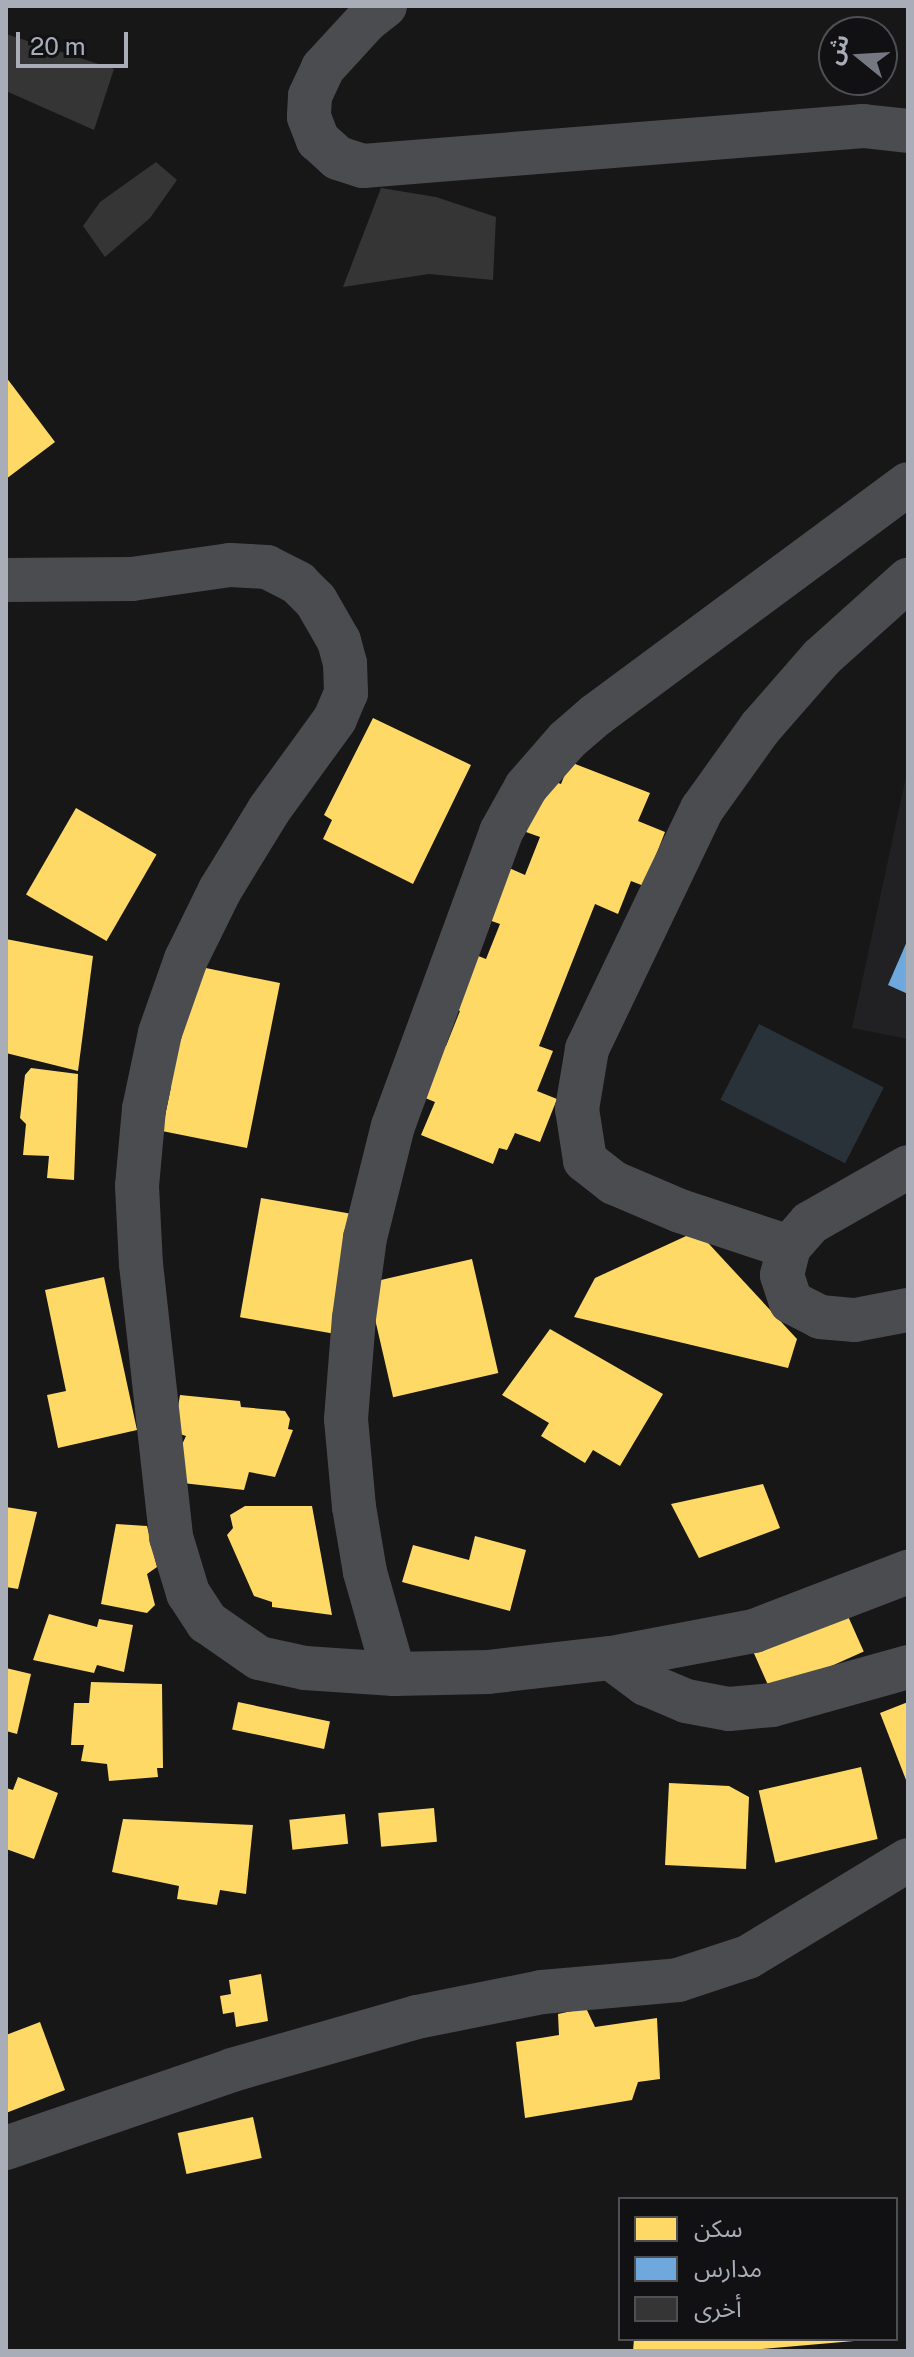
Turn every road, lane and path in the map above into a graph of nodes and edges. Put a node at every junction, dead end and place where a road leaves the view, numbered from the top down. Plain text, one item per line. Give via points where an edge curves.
1 (385, 6) edge
2 (908, 131) edge
3 (908, 484) edge
4 (6, 580) edge
5 (908, 580) edge
6 (908, 1167) edge
7 (789, 1247) junction
8 (908, 1310) edge
9 (908, 1572) edge
10 (611, 1658) junction
11 (908, 1667) edge
12 (394, 1674) junction
13 (908, 1860) edge
14 (6, 2148) edge

1 - 2 street via 323,68 310,96 309,117 318,140 338,158 363,166 863,126
3 - 12 street via 586,723 526,787 501,832 393,1126 365,1238 354,1318 346,1419 354,1507 365,1572
4 - 12 street via 132,579 230,565 267,567 307,592 339,641 346,693 341,706 220,890 186,959 160,1033 137,1186 141,1264 171,1537 188,1593 207,1622 259,1658 305,1668
5 - 7 street via 821,658 760,728 702,809 587,1049 577,1109 585,1160 614,1183
6 - 7 street via 810,1223
7 - 8 street via 782,1275 791,1302 820,1317 855,1320
9 - 10 street via 754,1631
10 - 11 street via 646,1684 686,1701 729,1709 772,1705
10 - 12 street via 488,1672
13 - 14 street via 748,1957 678,1980 542,1992 417,2017 232,2070

